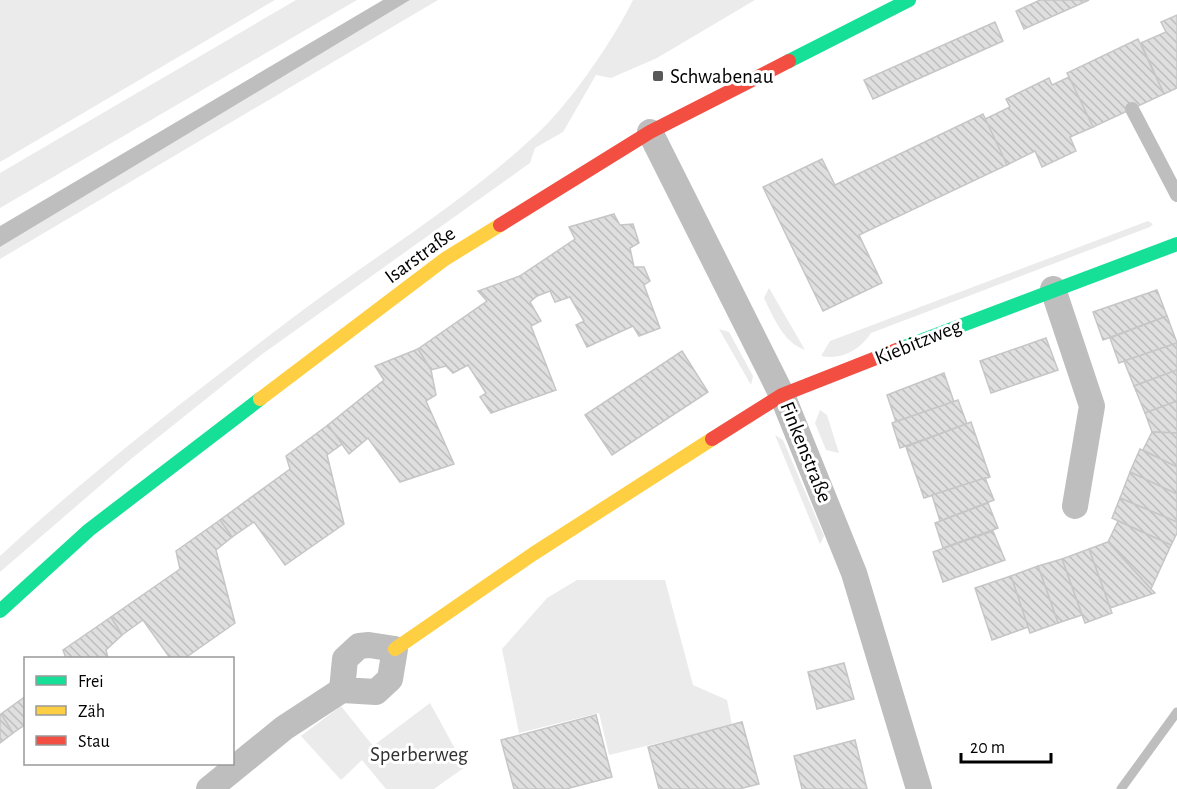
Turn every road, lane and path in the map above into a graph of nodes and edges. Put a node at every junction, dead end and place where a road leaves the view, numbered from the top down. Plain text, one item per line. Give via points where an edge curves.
1 (909, 0) edge
2 (1132, 109) dead end
3 (650, 132) junction
4 (1177, 195) edge
5 (1177, 244) edge
6 (1053, 289) junction
7 (782, 394) junction
8 (1075, 506) dead end
9 (0, 611) edge
10 (395, 649) junction
11 (342, 690) junction
12 (209, 789) edge
13 (919, 789) edge

1 - 3 main road, Isarstraße
2 - 4 lane
3 - 7 street, Finkenstraße
3 - 9 main road, Isarstraße via 446,259 88,530
5 - 6 main road, Kiebitzweg
6 - 7 main road, Kiebitzweg
6 - 8 street via 1092,406
7 - 10 main road via 533,554
7 - 13 street, Finkenstraße via 854,573
10 - 11 street via 390,679 384,687 367,694
10 - 11 street via 369,645 351,651 343,668
11 - 12 street via 284,728

